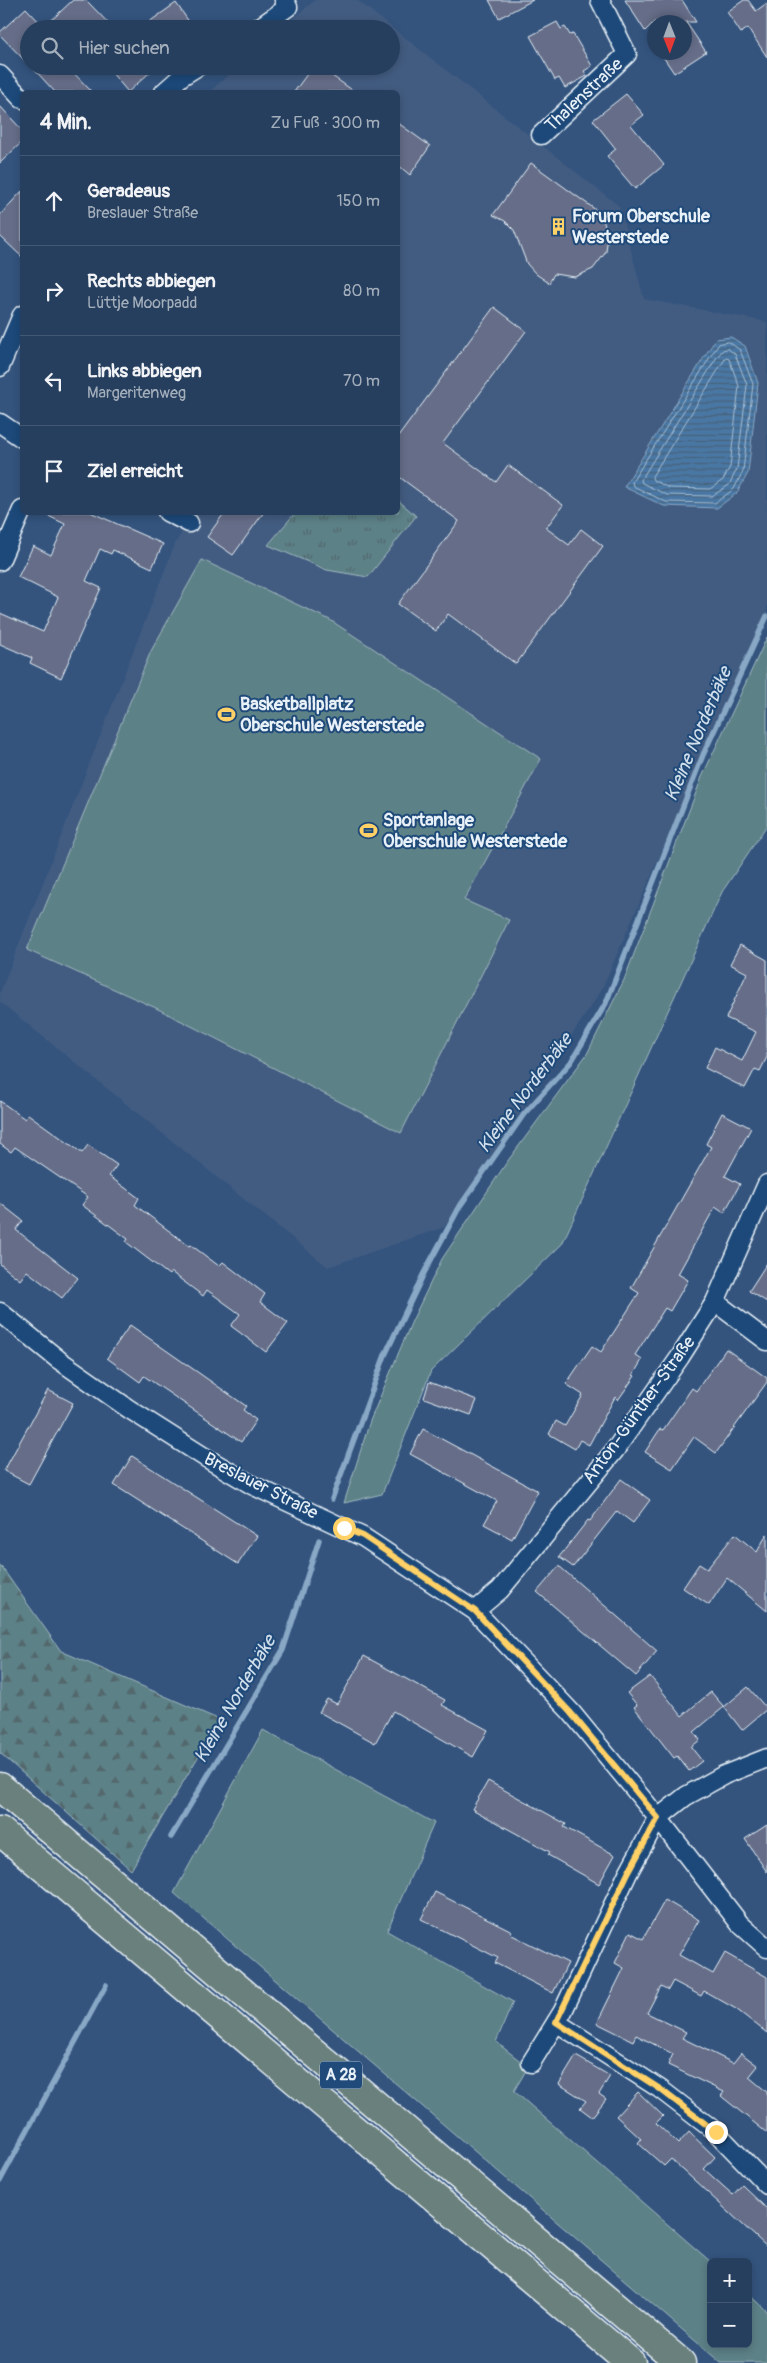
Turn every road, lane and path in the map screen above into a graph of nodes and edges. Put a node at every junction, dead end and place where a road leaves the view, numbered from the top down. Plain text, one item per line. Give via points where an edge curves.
1 (600, 0) edge
2 (286, 4) edge
3 (267, 20) edge
4 (0, 75) edge
5 (184, 75) edge
6 (166, 90) edge
7 (20, 97) edge
8 (541, 135) dead end
9 (20, 320) edge
10 (0, 367) edge
11 (0, 423) edge
12 (20, 437) edge
13 (20, 515) edge
14 (173, 515) edge
15 (189, 523) dead end
16 (0, 562) edge
17 (767, 1184) edge
18 (715, 1302) junction
19 (0, 1312) edge
20 (767, 1340) edge
21 (475, 1611) junction
22 (767, 1758) edge
23 (0, 1788) edge
24 (658, 1818) junction
25 (0, 1831) edge
26 (767, 1948) edge
27 (556, 2022) junction
28 (531, 2063) dead end
29 (767, 2185) edge
30 (631, 2363) edge
31 (681, 2363) edge

1 - 8 street, Thalenstraße via 627,54
2 - 3 street
4 - 7 street
5 - 6 street
9 - 10 street
11 - 12 street
13 - 16 street
14 - 15 street
17 - 18 street, Anton-Günther-Straße
18 - 20 street
18 - 21 street, Anton-Günther-Straße via 615,1450 500,1590
19 - 21 street, Breslauer Straße via 59,1360 129,1409 252,1485 363,1536
21 - 24 street, Breslauer Straße via 570,1712
22 - 24 street via 724,1775 686,1796
23 - 31 highway, A 28
24 - 26 street, Breslauer Straße via 740,1924
24 - 27 street
25 - 30 highway, A 28
27 - 28 street
27 - 29 street via 660,2089 716,2132

